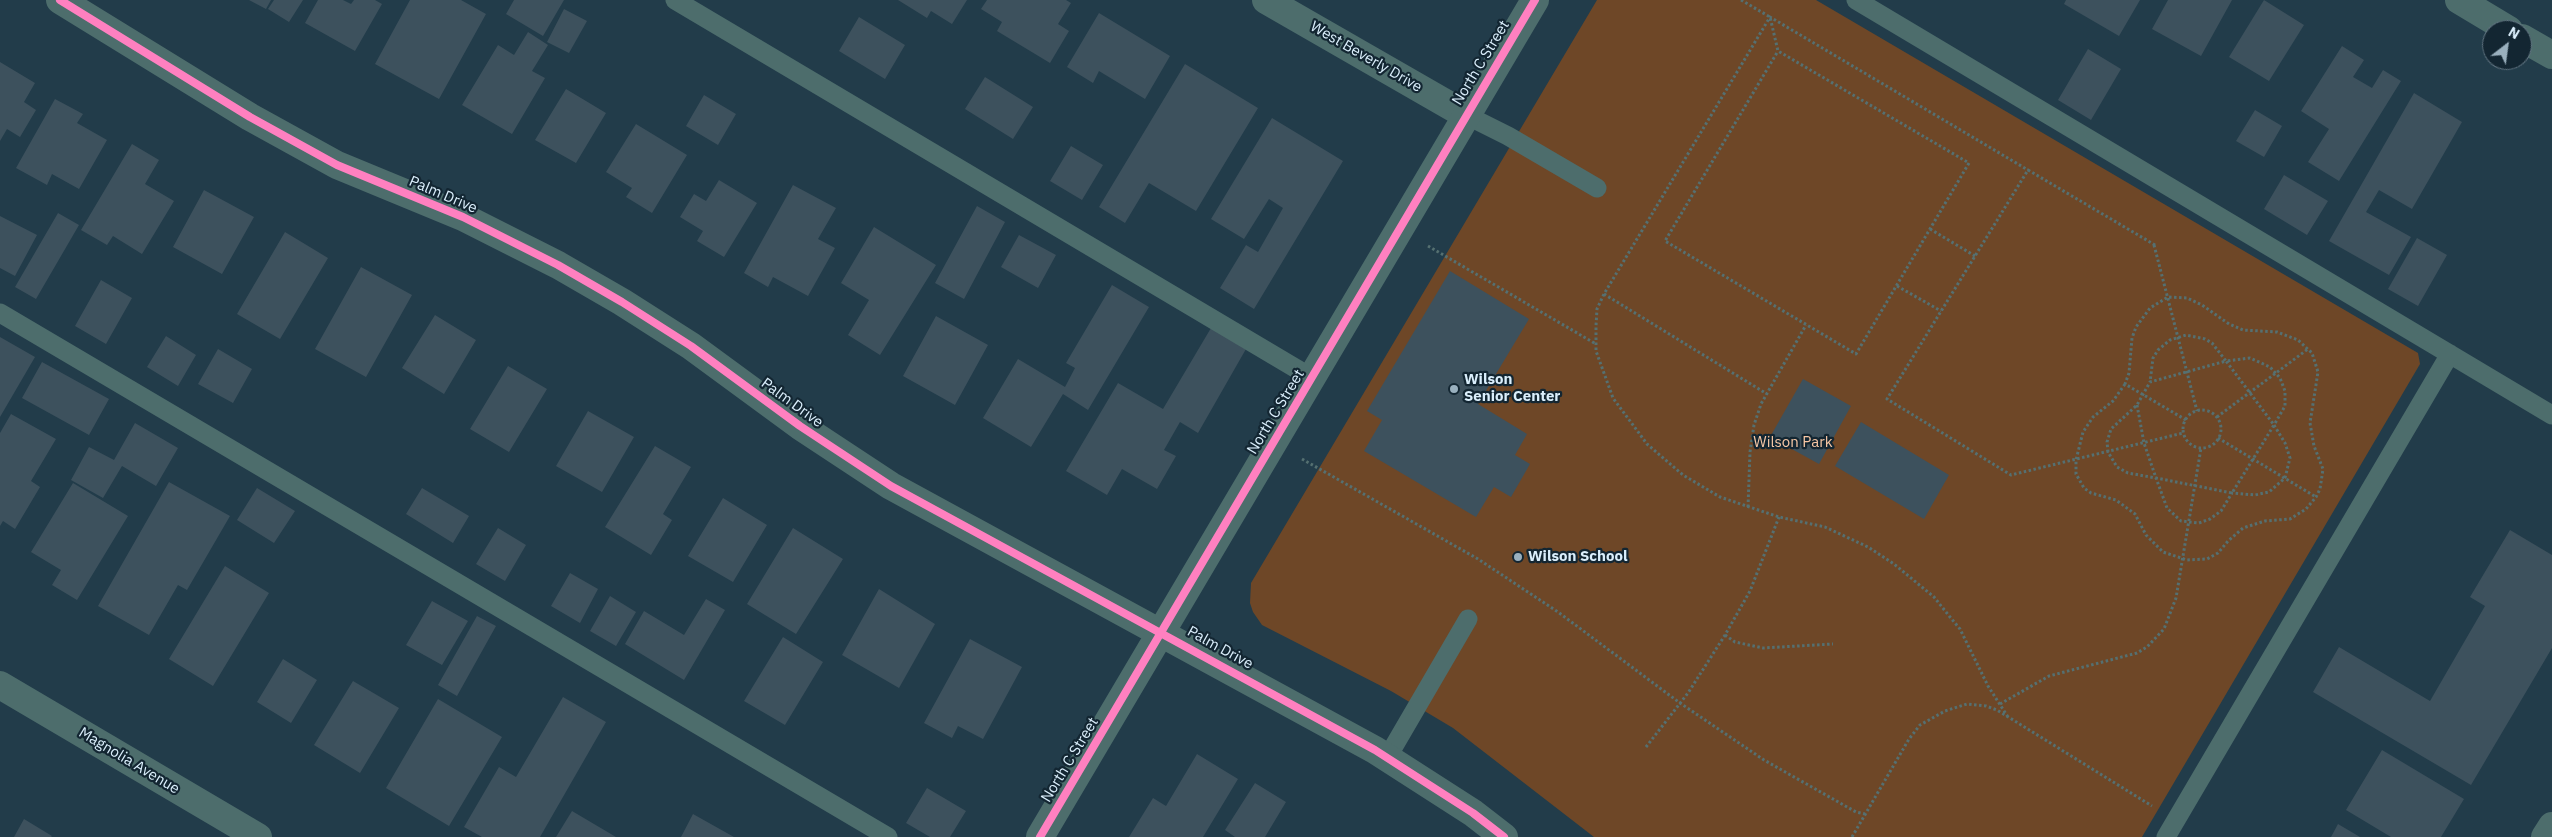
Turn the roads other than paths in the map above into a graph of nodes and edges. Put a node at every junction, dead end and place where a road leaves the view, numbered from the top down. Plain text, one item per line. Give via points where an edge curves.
1 (60, 0) edge
2 (675, 0) edge
3 (1266, 0) edge
4 (1535, 0) edge
5 (1856, 0) edge
6 (2458, 0) edge
7 (2492, 20) edge
8 (2532, 44) edge
9 (2552, 55) edge
10 (1466, 115) junction
11 (1597, 188) dead end
12 (0, 313) edge
13 (2450, 354) junction
14 (1312, 378) junction
15 (2552, 415) edge
16 (1468, 619) dead end
17 (1163, 633) junction
18 (0, 685) edge
19 (1387, 758) junction
20 (2552, 826) edge
21 (2171, 829) edge
22 (258, 837) edge
23 (888, 837) edge
24 (1040, 837) edge
25 (1504, 837) edge
26 (2545, 837) edge

1 - 17 street, Palm Drive via 250,117 337,165 463,217 558,265 691,346 800,426 891,486
2 - 14 lane
3 - 10 street, West Beverly Drive
4 - 10 street, North C Street
5 - 13 lane
6 - 7 street
8 - 9 street
10 - 11 lane
10 - 14 street, North C Street
12 - 23 lane
13 - 15 lane
13 - 21 lane
14 - 17 street, North C Street
16 - 19 lane
17 - 19 street, Palm Drive
17 - 24 street, North C Street
18 - 22 street, Magnolia Avenue
19 - 25 street, Palm Drive via 1474,813
20 - 26 street

